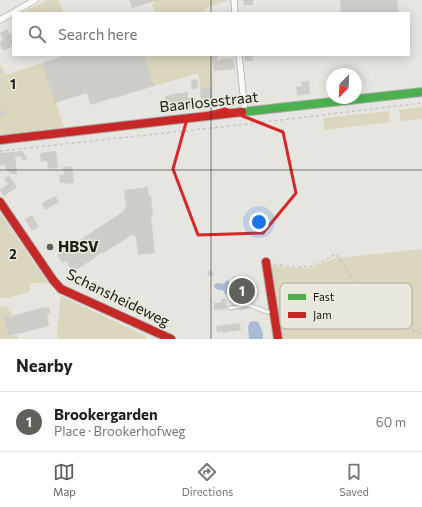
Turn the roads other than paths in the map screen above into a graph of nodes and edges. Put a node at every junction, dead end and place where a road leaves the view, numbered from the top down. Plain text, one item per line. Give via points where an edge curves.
1 (35, 0) edge
2 (234, 0) edge
3 (14, 12) edge
4 (235, 12) edge
5 (12, 13) edge
6 (0, 20) edge
7 (239, 56) edge
8 (422, 92) edge
9 (245, 112) junction
10 (0, 140) edge
11 (0, 202) edge
12 (266, 262) road end
13 (230, 308) dead end
14 (274, 311) junction
15 (171, 339) edge
16 (278, 339) edge

1 - 3 street
2 - 4 street
5 - 6 street
7 - 9 street
8 - 9 street, Baarlosestraat
9 - 10 street, Baarlosestraat
11 - 15 street, Schansheideweg via 61,289
12 - 14 street
13 - 14 lane via 248,305 267,312
14 - 16 street

